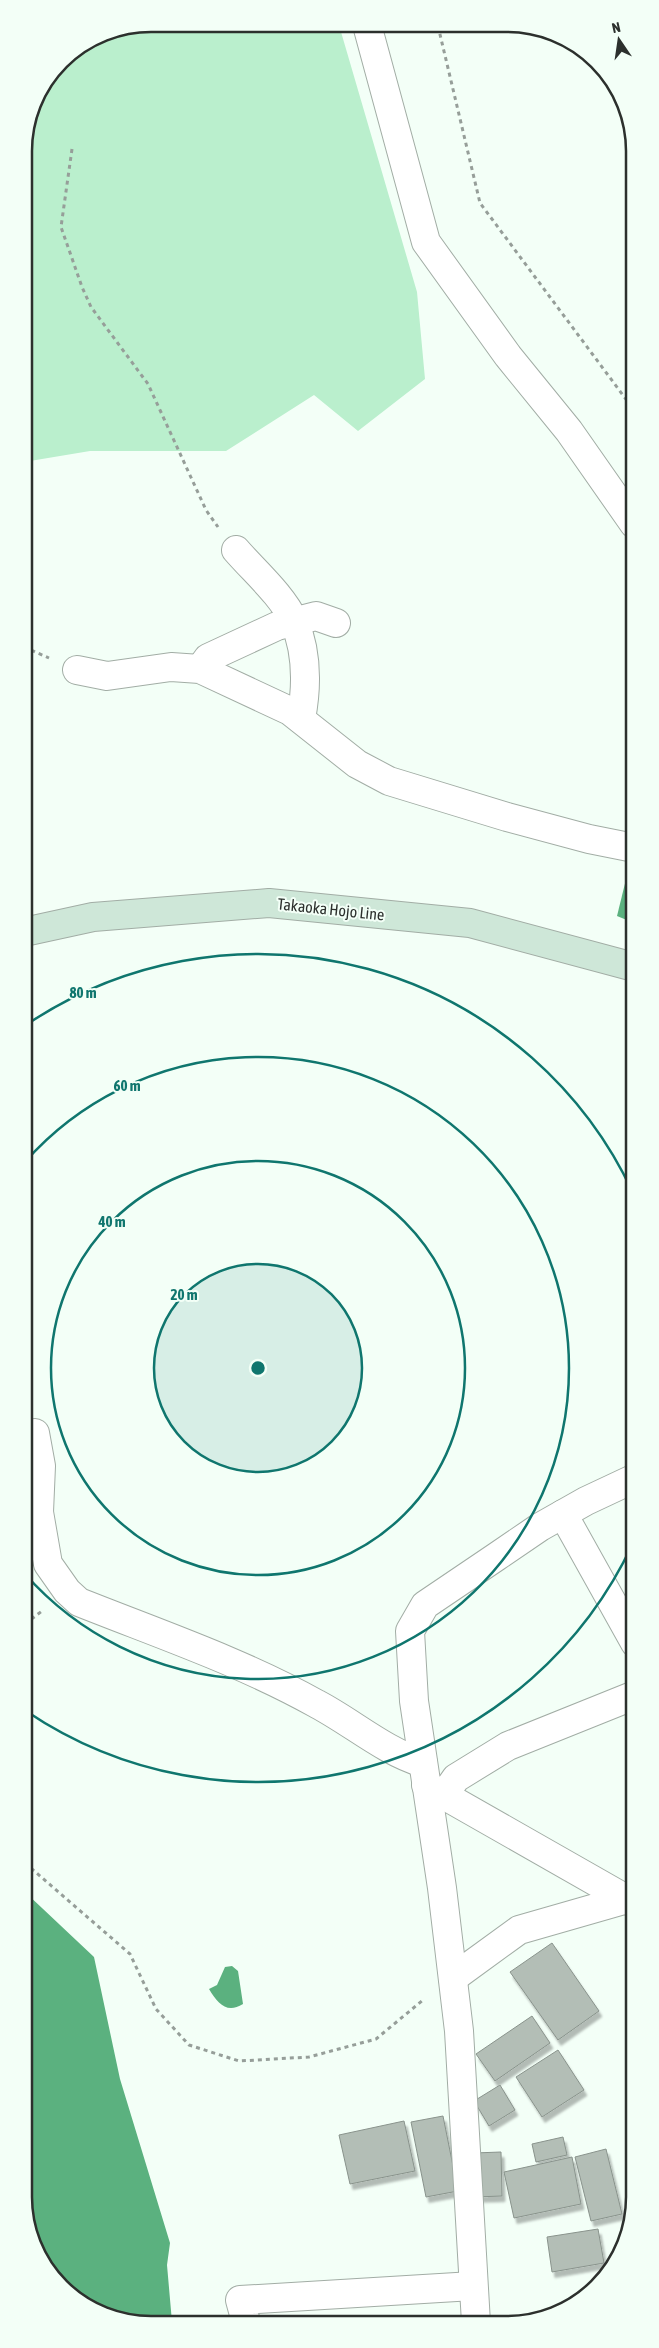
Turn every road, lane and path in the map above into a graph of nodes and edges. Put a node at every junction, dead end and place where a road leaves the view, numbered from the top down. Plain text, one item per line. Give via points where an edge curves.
1 (368, 32) edge
2 (439, 32) edge
3 (72, 149) dead end
4 (626, 399) edge
5 (626, 512) edge
6 (236, 550) joint
7 (294, 621) junction
8 (336, 623) dead end
9 (77, 670) dead end
10 (200, 670) junction
11 (301, 719) junction
12 (626, 846) edge
13 (33, 930) edge
14 (626, 965) edge
15 (35, 1433) dead end
16 (626, 1482) edge
17 (563, 1514) junction
18 (626, 1627) edge
19 (626, 1700) edge
20 (431, 1781) junction
21 (32, 1869) edge
22 (626, 1898) edge
23 (626, 1902) edge
24 (453, 1978) junction
25 (473, 2286) junction
26 (244, 2316) edge
27 (475, 2316) edge

1 - 5 street via 426,242 508,356 569,430
2 - 4 path via 480,203
3 - 6 path via 61,227 82,287 91,307 148,384 206,510
6 - 7 street
7 - 8 street via 316,616
7 - 10 street via 208,658
7 - 11 street via 305,660
9 - 10 street via 107,676 171,667
10 - 11 street via 233,683
11 - 12 street via 357,764 389,781 508,817
13 - 14 main road, Takaoka Hojo Line via 93,917 269,903 470,923
15 - 20 street via 41,1466 39,1512 48,1564 79,1602 229,1662 317,1704 401,1756
16 - 17 street
17 - 18 street
17 - 20 street via 425,1605 410,1630 414,1702
19 - 20 street via 508,1746 456,1778
20 - 22 street
20 - 24 street
21 - 24 path via 130,1954 156,2009 189,2045 239,2062 309,2057 376,2039
23 - 24 street via 519,1930
24 - 25 street via 459,2031
25 - 26 street via 240,2300
25 - 27 street

